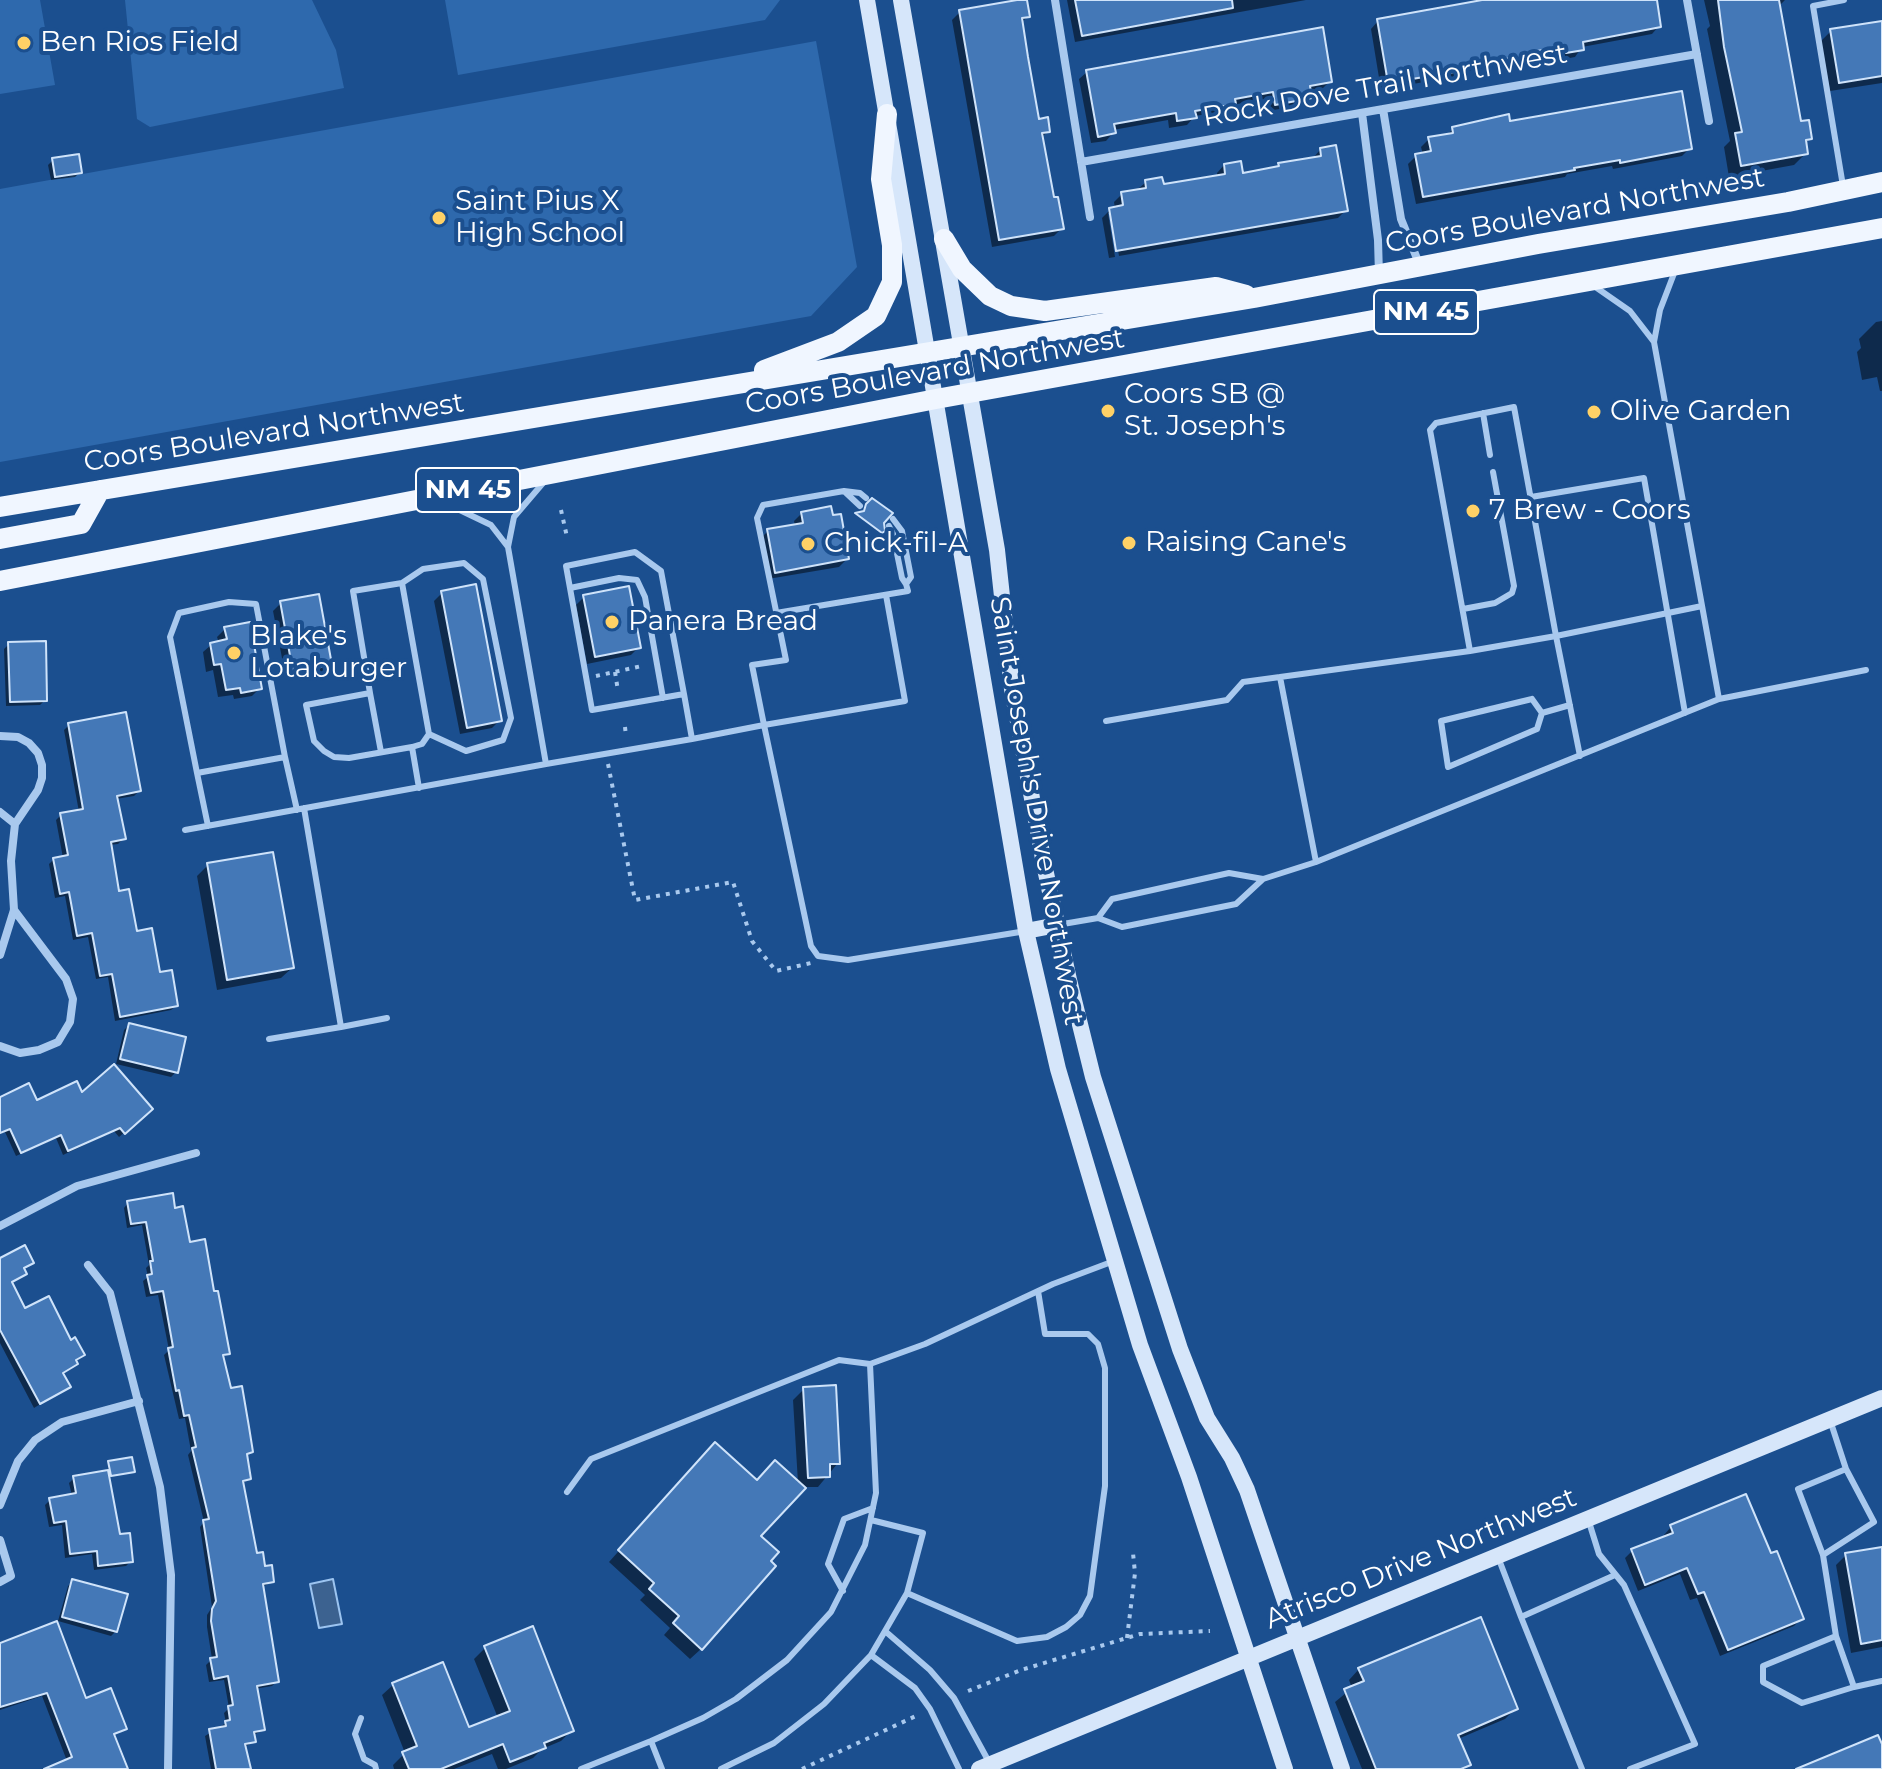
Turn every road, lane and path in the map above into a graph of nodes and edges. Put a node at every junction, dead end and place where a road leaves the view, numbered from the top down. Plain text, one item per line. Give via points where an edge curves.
1 (869, 0) edge
2 (901, 0) edge
3 (1055, 0) edge
4 (1687, 0) edge
5 (1844, 0) edge
6 (1697, 54) junction
7 (1383, 109) junction
8 (1362, 113) junction
9 (887, 114) junction
10 (1709, 121) dead end
11 (1081, 162) junction
12 (1882, 182) edge
13 (1844, 190) junction
14 (1090, 217) dead end
15 (1882, 228) edge
16 (944, 239) junction
17 (1677, 265) junction
18 (1421, 267) junction
19 (1379, 275) junction
20 (1588, 282) junction
21 (1254, 298) junction
22 (1654, 342) junction
23 (961, 347) junction
24 (928, 352) junction
25 (720, 387) junction
26 (970, 393) junction
27 (936, 399) junction
28 (1483, 413) junction
29 (1490, 455) dead end
30 (1493, 472) dead end
31 (552, 473) junction
32 (100, 490) junction
33 (844, 491) junction
34 (1531, 497) junction
35 (427, 498) junction
36 (866, 498) dead end
37 (860, 506) dead end
38 (0, 507) edge
39 (561, 510) dead end
40 (891, 523) dead end
41 (567, 537) dead end
42 (0, 539) edge
43 (508, 547) junction
44 (0, 581) edge
45 (402, 583) junction
46 (570, 588) junction
47 (886, 595) junction
48 (1702, 606) junction
49 (1463, 609) junction
50 (776, 613) junction
51 (1668, 613) junction
52 (1556, 636) junction
53 (1470, 651) junction
54 (593, 665) dead end
55 (642, 666) dead end
56 (1866, 670) dead end
57 (615, 672) junction
58 (1280, 677) junction
59 (618, 691) dead end
60 (370, 693) junction
61 (684, 694) junction
62 (663, 698) junction
63 (1719, 699) junction
64 (1570, 705) junction
65 (1542, 713) junction
66 (1685, 713) junction
67 (1106, 721) dead end
68 (764, 725) junction
69 (625, 727) dead end
70 (429, 734) junction
71 (0, 736) edge
72 (626, 736) dead end
73 (692, 739) junction
74 (412, 747) junction
75 (381, 752) junction
76 (606, 754) junction
77 (1580, 756) junction
78 (285, 757) junction
79 (546, 764) junction
80 (197, 773) junction
81 (419, 788) junction
82 (300, 809) junction
83 (0, 812) edge
84 (15, 824) junction
85 (208, 826) junction
86 (185, 830) dead end
87 (1316, 862) junction
88 (1263, 879) junction
89 (14, 910) junction
90 (1098, 918) junction
91 (1057, 925) junction
92 (1026, 931) junction
93 (0, 955) edge
94 (828, 959) junction
95 (387, 1018) dead end
96 (341, 1027) junction
97 (269, 1039) dead end
98 (0, 1046) edge
99 (196, 1153) dead end
100 (0, 1226) edge
101 (1116, 1260) junction
102 (88, 1265) dead end
103 (1038, 1291) junction
104 (870, 1364) junction
105 (1882, 1398) edge
106 (139, 1401) junction
107 (1830, 1420) junction
108 (1846, 1469) junction
109 (567, 1492) dead end
110 (0, 1505) edge
111 (873, 1508) junction
112 (871, 1520) junction
113 (1588, 1520) junction
114 (0, 1540) edge
115 (1133, 1553) dead end
116 (1823, 1555) junction
117 (1498, 1557) junction
118 (1615, 1575) junction
119 (0, 1582) edge
120 (843, 1591) junction
121 (907, 1593) junction
122 (1521, 1617) junction
123 (885, 1631) junction
124 (1210, 1631) dead end
125 (1836, 1636) junction
126 (1127, 1638) junction
127 (1298, 1639) junction
128 (871, 1655) junction
129 (1249, 1656) junction
130 (1882, 1681) edge
131 (1854, 1687) junction
132 (968, 1691) dead end
133 (918, 1715) dead end
134 (361, 1718) dead end
135 (651, 1741) junction
136 (364, 1759) junction
137 (985, 1767) edge
138 (168, 1769) edge
139 (358, 1769) edge
140 (376, 1769) edge
141 (581, 1769) edge
142 (662, 1769) edge
143 (721, 1769) edge
144 (802, 1769) edge
145 (959, 1769) edge
146 (1285, 1769) edge
147 (1342, 1769) edge
148 (1582, 1769) edge
149 (1630, 1769) edge

1 - 9 street, Saint Joseph's Drive Northwest
2 - 16 street, Saint Joseph's Drive Northwest
3 - 11 street
4 - 6 street
5 - 13 lane via 1813,6
6 - 7 street, Rock Dove Trail Northwest
6 - 10 street
7 - 8 street, Rock Dove Trail Northwest
7 - 18 street via 1401,219
8 - 11 street, Rock Dove Trail Northwest
8 - 19 street
9 - 24 street, Saint Joseph's Drive Northwest
9 - 25 main road via 881,179 892,282 876,316 838,342
11 - 14 street
12 - 13 main road, Coors Boulevard Northwest / NM 45
13 - 18 main road, Coors Boulevard Northwest / NM 45
15 - 17 main road, Coors Boulevard Northwest / NM 45
16 - 21 main road via 962,269 990,296 1011,306 1045,311 1216,287
16 - 23 street, Saint Joseph's Drive Northwest
17 - 20 main road, Coors Boulevard Northwest / NM 45
17 - 22 lane
18 - 19 main road, Coors Boulevard Northwest / NM 45
19 - 21 main road, Coors Boulevard Northwest / NM 45
20 - 22 lane via 1630,311
20 - 26 main road, Coors Boulevard Northwest / NM 45
21 - 23 main road, Coors Boulevard Northwest / NM 45
22 - 48 lane
23 - 24 main road, Coors Boulevard Northwest / NM 45
23 - 26 street, Saint Joseph's Drive Northwest
24 - 25 main road, Coors Boulevard Northwest / NM 45
24 - 27 street, Saint Joseph's Drive Northwest
25 - 32 main road, Coors Boulevard Northwest / NM 45
26 - 27 main road, Coors Boulevard Northwest / NM 45
26 - 91 street, Saint Joseph's Drive Northwest via 997,550 1012,689
27 - 31 main road, Coors Boulevard Northwest / NM 45
27 - 92 street, Saint Joseph's Drive Northwest
28 - 29 lane
28 - 34 lane via 1514,407
28 - 49 lane via 1436,423 1430,430
30 - 49 lane via 1514,586 1495,603
31 - 35 main road, Coors Boulevard Northwest / NM 45
31 - 43 lane via 514,517
32 - 38 main road, Coors Boulevard Northwest / NM 45
32 - 42 main road via 81,524
33 - 36 lane
33 - 37 lane
33 - 50 lane via 763,505 757,518
34 - 51 lane via 1644,478
34 - 52 lane
35 - 43 lane via 491,525
35 - 44 main road, Coors Boulevard Northwest / NM 45
39 - 41 path
40 - 47 lane via 907,588
43 - 79 lane
45 - 60 lane via 353,591
45 - 70 lane
45 - 70 lane via 423,569 464,563 483,579 511,718 503,740 466,751
46 - 61 lane via 566,566 635,552 661,571
46 - 62 lane via 619,578 637,580 645,597
46 - 62 lane via 592,710
47 - 50 lane
47 - 68 lane via 905,701
48 - 51 lane
48 - 63 lane
49 - 53 lane
50 - 68 lane via 786,660 752,665
51 - 52 lane
51 - 66 lane
52 - 53 lane
52 - 64 lane
53 - 58 lane
54 - 57 path via 595,676
55 - 57 path
56 - 63 lane
57 - 59 path
58 - 67 lane via 1243,682 1227,700
58 - 87 lane
60 - 75 lane
60 - 75 lane via 306,705 312,736 324,751 343,759
61 - 62 lane
61 - 73 lane
63 - 66 lane
64 - 65 lane
64 - 77 lane
65 - 65 lane via 1537,729 1448,767 1441,721 1532,699
66 - 77 lane
68 - 73 lane
68 - 94 lane via 811,946
69 - 72 path
70 - 74 lane
71 - 84 street via 29,743 42,765 38,790
73 - 76 lane
74 - 75 lane
74 - 81 lane
76 - 79 lane
76 - 94 path via 635,900 733,882 752,941 776,971
77 - 87 lane
78 - 80 lane
78 - 80 lane via 256,604 229,602 179,613 170,637
78 - 82 lane
79 - 81 lane
80 - 85 lane
81 - 82 lane
82 - 85 lane
82 - 96 lane
83 - 84 street
84 - 89 street
85 - 86 lane
87 - 88 lane
88 - 90 lane via 1229,873 1112,899
88 - 90 lane via 1236,904 1122,927
89 - 93 street
89 - 98 street via 66,979 73,999 70,1022 58,1042 20,1053
90 - 91 lane
91 - 92 street
91 - 127 street, Saint Joseph's Drive Northwest via 1093,1077 1180,1349 1207,1418 1247,1490
92 - 94 lane
92 - 101 street, Saint Joseph's Drive Northwest via 1058,1069
95 - 96 lane
96 - 97 lane
99 - 100 street via 77,1186
101 - 103 lane
101 - 129 street, Saint Joseph's Drive Northwest via 1140,1345
102 - 106 street via 110,1293
103 - 104 lane
103 - 121 lane via 1045,1334 1088,1334 1098,1344 1105,1368 1105,1486 1090,1596 1066,1627 1047,1637 1017,1641
104 - 109 lane via 839,1360 591,1459
104 - 111 lane
105 - 107 street, Atrisco Drive Northwest
106 - 110 street via 62,1422 35,1440 18,1461
106 - 138 street via 160,1487 171,1575
107 - 108 lane
107 - 113 street, Atrisco Drive Northwest
108 - 116 lane via 1874,1522
108 - 116 lane via 1798,1489
111 - 112 lane
111 - 120 lane via 844,1519 828,1564
112 - 120 lane
112 - 121 lane via 923,1533
113 - 117 street, Atrisco Drive Northwest
113 - 118 lane via 1599,1554
114 - 119 street via 11,1576
115 - 126 path
116 - 125 lane
117 - 122 lane
117 - 127 street, Atrisco Drive Northwest
118 - 122 lane
118 - 149 lane via 1695,1744
120 - 135 lane via 787,1660 732,1701
121 - 123 lane
122 - 148 lane
123 - 128 lane
123 - 137 lane via 954,1698
124 - 126 path
125 - 131 lane
125 - 131 lane via 1763,1666 1763,1682 1802,1703
126 - 132 path
127 - 129 street, Atrisco Drive Northwest
127 - 147 street, Saint Joseph's Drive Northwest
128 - 143 lane via 824,1704 774,1743
128 - 145 lane via 915,1688
129 - 137 street, Atrisco Drive Northwest
129 - 146 street, Saint Joseph's Drive Northwest
130 - 131 lane
133 - 144 path
134 - 136 lane via 355,1734
135 - 141 lane
135 - 142 lane
136 - 139 lane
136 - 140 lane

